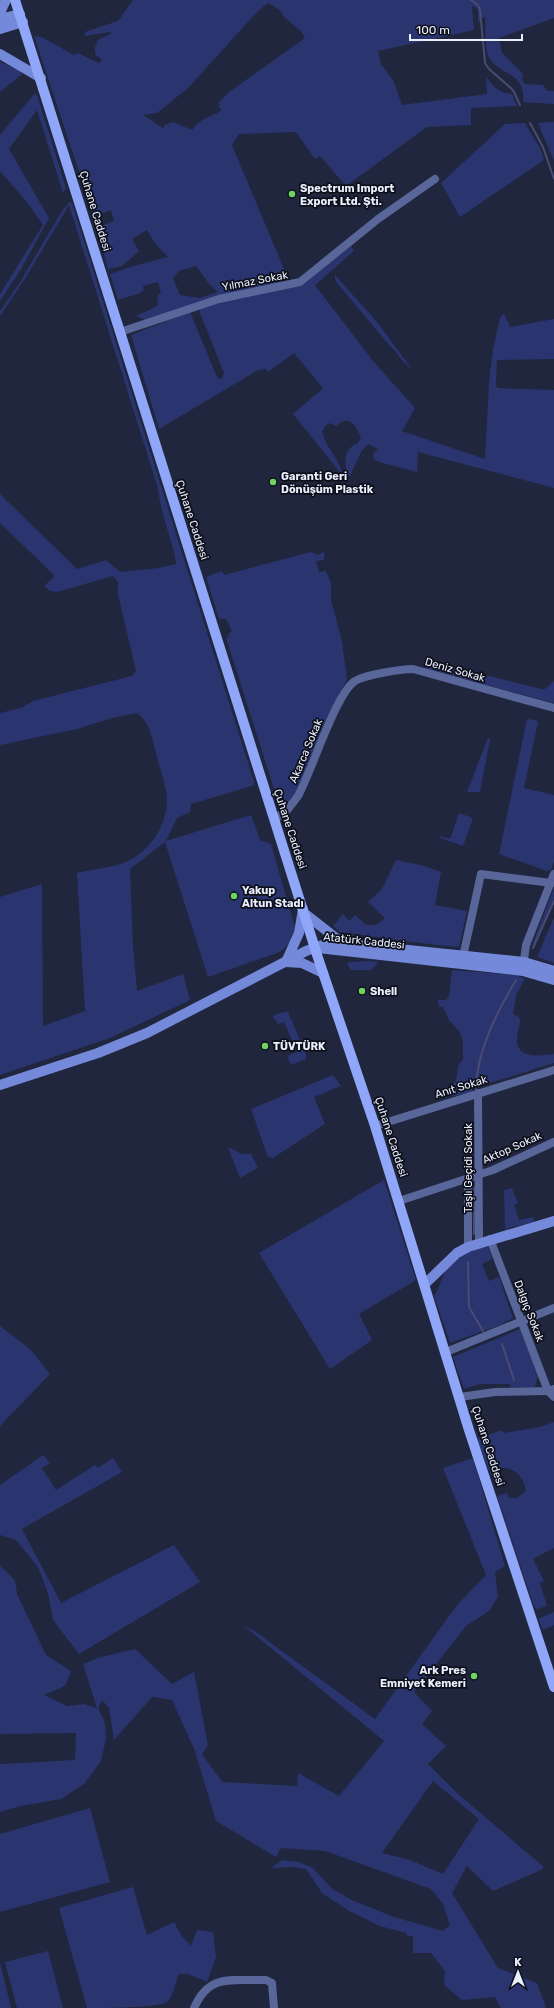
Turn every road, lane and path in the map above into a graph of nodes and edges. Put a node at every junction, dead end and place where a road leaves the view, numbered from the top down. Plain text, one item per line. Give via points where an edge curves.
1 (6, 0) edge
2 (15, 0) edge
3 (0, 12) edge
4 (21, 18) junction
5 (0, 19) edge
6 (0, 28) edge
7 (0, 54) edge
8 (40, 78) junction
9 (435, 179) dead end
10 (120, 332) junction
11 (350, 685) joint
12 (554, 708) edge
13 (274, 820) junction
14 (554, 874) edge
15 (551, 883) junction
16 (303, 911) junction
17 (341, 942) junction
18 (316, 948) junction
19 (462, 960) junction
20 (286, 962) junction
21 (523, 967) junction
22 (554, 971) edge
23 (323, 973) junction
24 (554, 980) edge
25 (554, 1070) edge
26 (0, 1085) edge
27 (478, 1093) junction
28 (375, 1126) junction
29 (554, 1142) edge
30 (478, 1175) junction
31 (468, 1178) junction
32 (399, 1201) junction
33 (554, 1221) edge
34 (490, 1239) junction
35 (479, 1242) junction
36 (468, 1247) junction
37 (425, 1284) junction
38 (554, 1308) edge
39 (521, 1321) junction
40 (446, 1352) junction
41 (551, 1390) edge
42 (460, 1397) junction
43 (554, 1397) edge
44 (554, 1687) edge
45 (194, 2008) edge
46 (274, 2008) edge

1 - 3 main road
2 - 4 main road, Çuhane Caddesi
4 - 5 main road
4 - 6 main road
4 - 8 main road, Çuhane Caddesi
7 - 8 main road
8 - 10 main road, Çuhane Caddesi
9 - 10 street, Yılmaz Sokak via 378,219 300,282 219,299
10 - 13 main road, Çuhane Caddesi
11 - 12 street, Deniz Sokak via 357,680 412,669
11 - 13 street, Akarca Sokak via 339,702 298,796 288,809
13 - 16 main road, Çuhane Caddesi
14 - 15 street
15 - 19 street via 481,874
15 - 21 street via 526,945
16 - 17 main road
16 - 18 main road, Çuhane Caddesi
16 - 20 main road via 299,934
17 - 18 main road, Atatürk Caddesi via 331,942
17 - 19 main road, Atatürk Caddesi
18 - 19 main road, Atatürk Caddesi
18 - 20 main road
18 - 23 main road, Çuhane Caddesi
19 - 21 main road, Atatürk Caddesi
20 - 23 main road via 302,963
20 - 26 main road via 147,1033 98,1053
21 - 22 main road, Atatürk Caddesi
21 - 24 main road, Atatürk Caddesi
23 - 28 main road, Çuhane Caddesi
25 - 27 street, Anıt Sokak
27 - 28 street, Anıt Sokak
27 - 30 street, Taşlı Geçidi Sokak
28 - 32 main road, Çuhane Caddesi
29 - 30 street, Aktop Sokak
30 - 31 street, Aktop Sokak
30 - 35 street, Taşlı Geçidi Sokak
31 - 32 street, Aktop Sokak
31 - 36 street
32 - 37 main road, Çuhane Caddesi
33 - 34 main road
34 - 35 main road
34 - 39 street, Dalgıç Sokak
35 - 36 main road
36 - 37 main road via 457,1253
37 - 40 main road, Çuhane Caddesi
38 - 39 street
39 - 40 street
39 - 41 street, Dalgıç Sokak
40 - 42 main road, Çuhane Caddesi
41 - 42 street via 495,1392
41 - 43 street
42 - 44 main road, Çuhane Caddesi
45 - 46 street via 201,1993 214,1983 266,1980 272,1983

